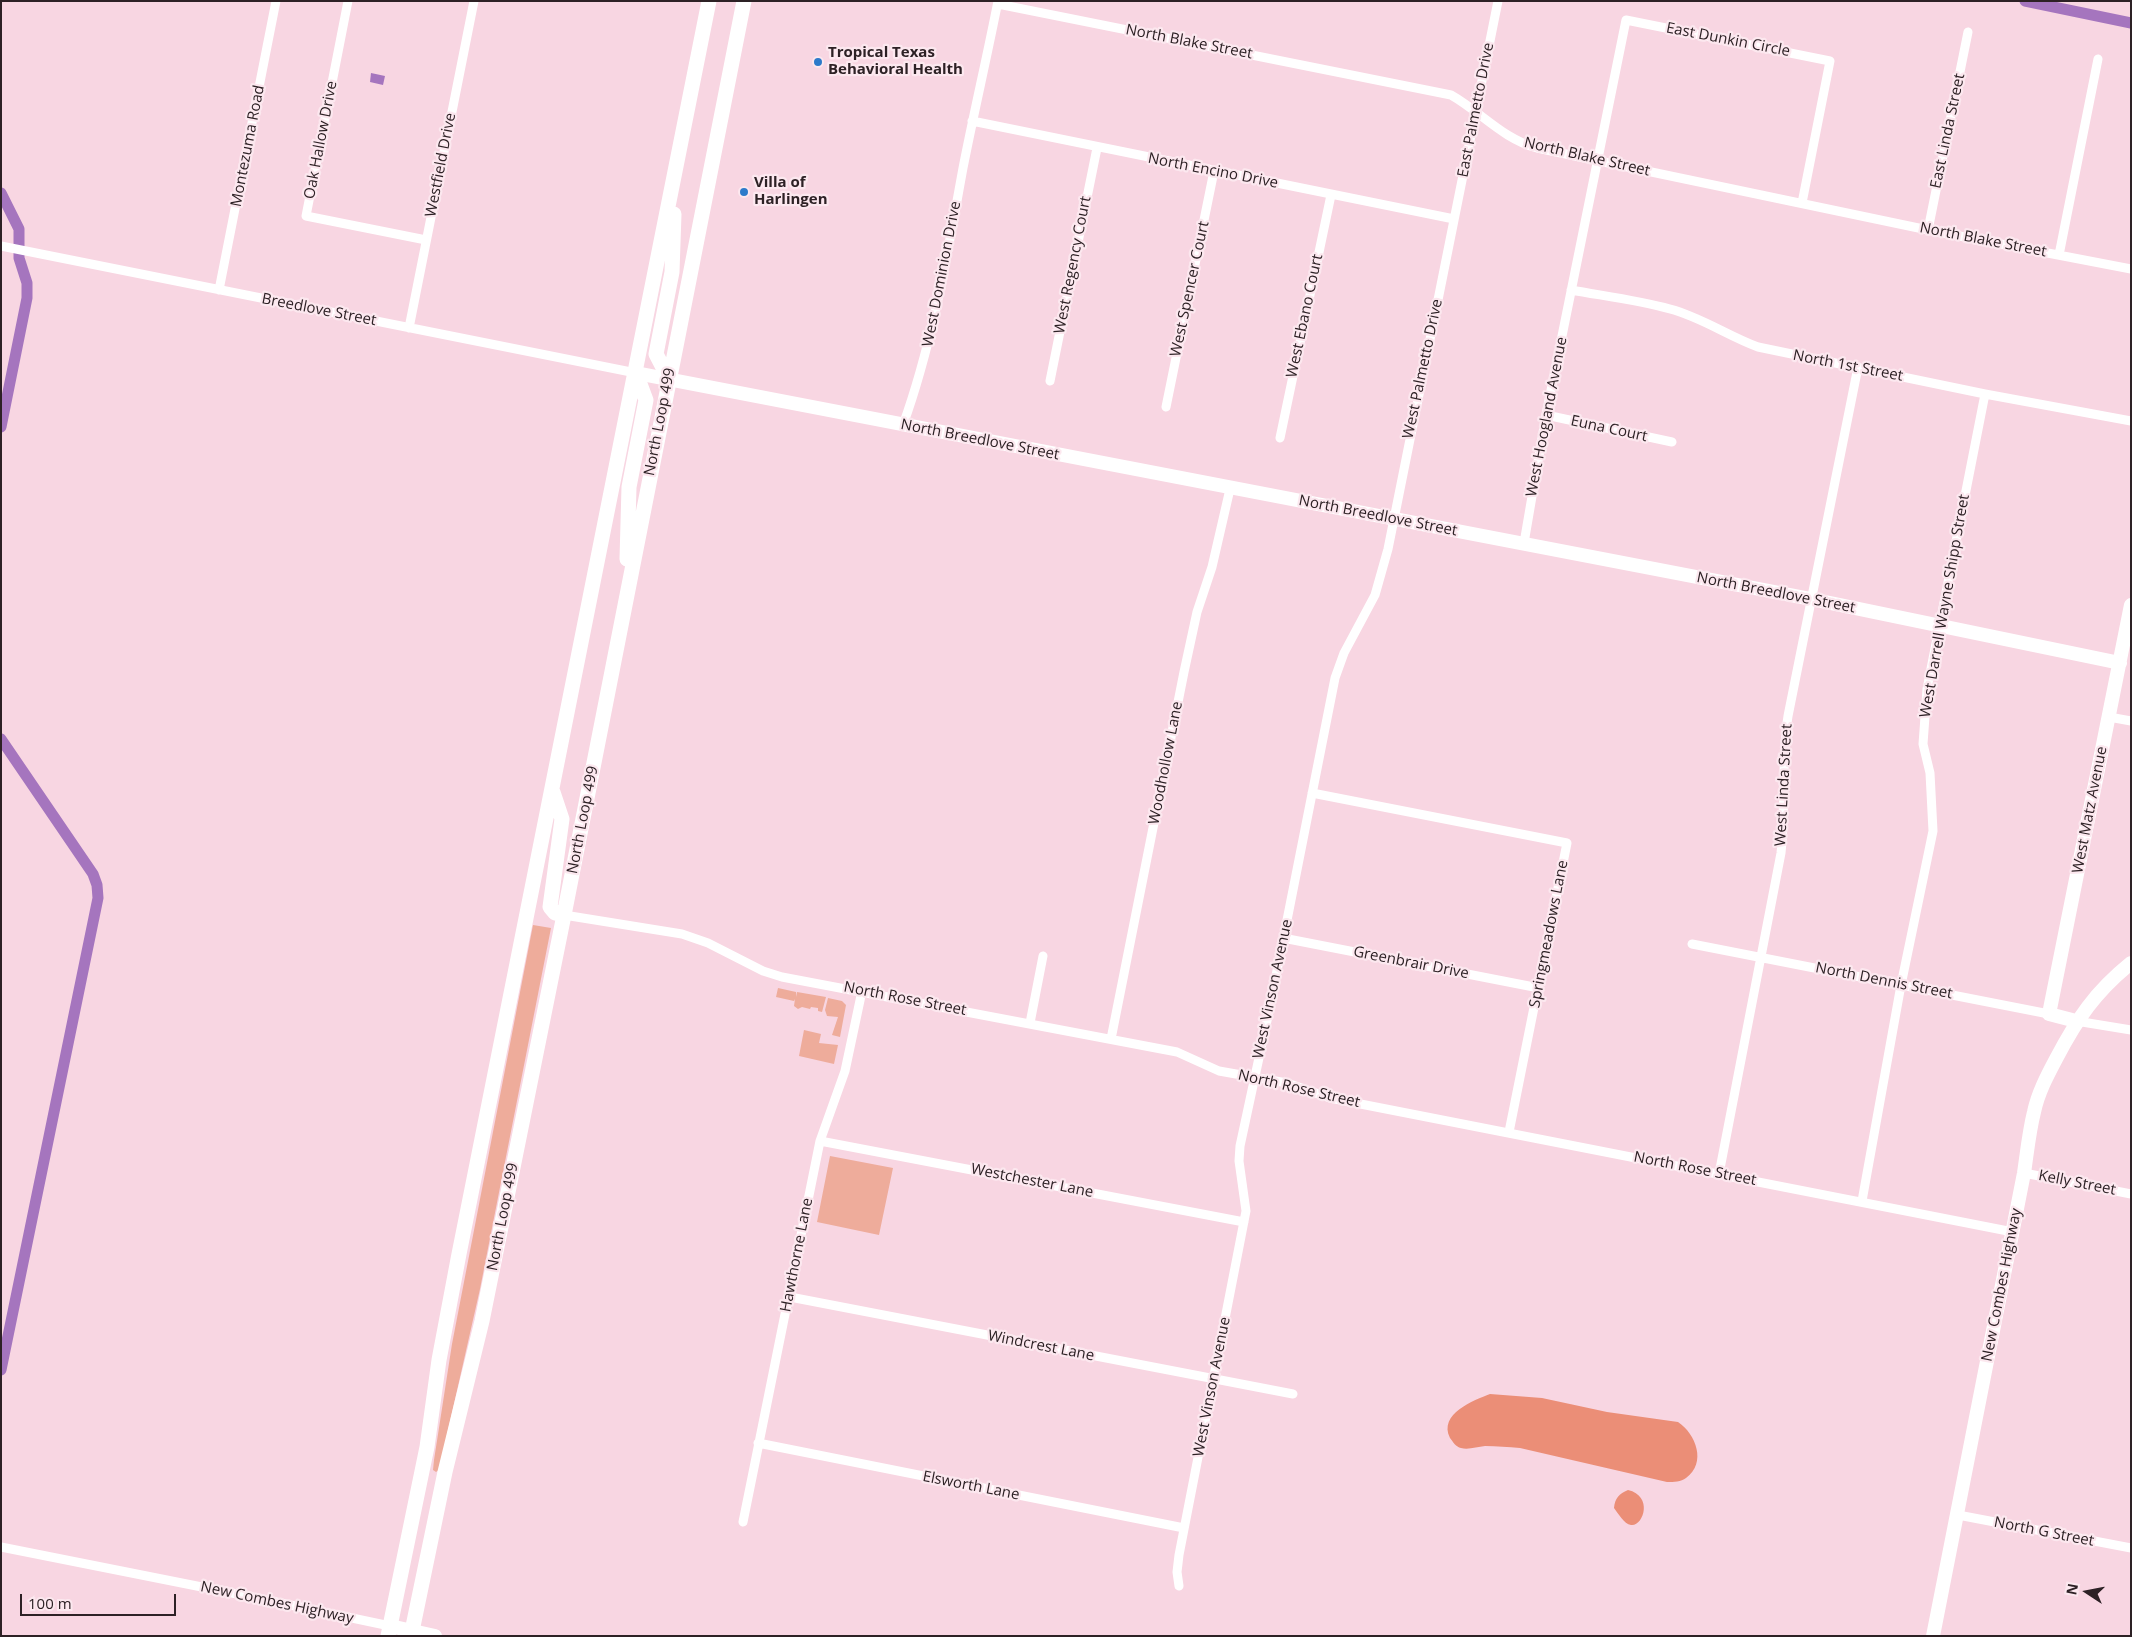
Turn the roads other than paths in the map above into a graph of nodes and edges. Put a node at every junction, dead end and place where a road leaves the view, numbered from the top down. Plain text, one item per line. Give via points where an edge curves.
1 (276, 1) edge
2 (348, 1) edge
3 (474, 1) edge
4 (709, 1) edge
5 (744, 1) edge
6 (1498, 1) edge
7 (998, 3) edge
8 (1968, 32) dead end
9 (2098, 59) dead end
10 (1476, 111) junction
11 (972, 121) junction
12 (1097, 148) junction
13 (1599, 162) junction
14 (1214, 171) junction
15 (675, 173) junction
16 (1330, 195) junction
17 (1802, 203) junction
18 (1454, 219) junction
19 (1928, 230) junction
20 (426, 240) junction
21 (1, 246) edge
22 (2059, 255) junction
23 (2131, 269) edge
24 (220, 290) junction
25 (1571, 290) junction
26 (409, 328) junction
27 (1858, 367) junction
28 (636, 373) junction
29 (669, 379) junction
30 (1050, 381) dead end
31 (1985, 394) junction
32 (1166, 407) dead end
33 (1546, 416) junction
34 (2131, 421) edge
35 (903, 425) junction
36 (1280, 438) dead end
37 (1672, 442) dead end
38 (1230, 488) junction
39 (1393, 519) junction
40 (1524, 544) junction
41 (628, 588) junction
42 (1811, 599) junction
43 (2131, 605) edge
44 (1940, 625) junction
45 (2120, 663) junction
46 (2109, 717) junction
47 (2131, 721) edge
48 (553, 790) junction
49 (1312, 793) junction
50 (564, 915) junction
51 (1283, 938) junction
52 (1692, 944) dead end
53 (1043, 956) dead end
54 (1761, 956) junction
55 (2131, 963) edge
56 (1901, 984) junction
57 (1539, 988) junction
58 (862, 991) junction
59 (2049, 1014) junction
60 (2076, 1021) junction
61 (1030, 1023) junction
62 (2131, 1030) edge
63 (1111, 1039) junction
64 (1255, 1076) junction
65 (1509, 1132) junction
66 (820, 1141) junction
67 (2024, 1173) junction
68 (1719, 1174) junction
69 (2131, 1194) edge
70 (1862, 1201) junction
71 (1244, 1222) junction
72 (2013, 1232) junction
73 (790, 1297) junction
74 (1213, 1380) junction
75 (1293, 1394) dead end
76 (758, 1443) junction
77 (1958, 1516) junction
78 (743, 1522) dead end
79 (1184, 1528) junction
80 (1, 1547) edge
81 (2131, 1548) edge
82 (1179, 1586) dead end
83 (389, 1631) edge
84 (412, 1633) edge
85 (435, 1636) edge
86 (1933, 1636) edge

1 - 24 street, Montezuma Road
2 - 20 street, Oak Hallow Drive via 306,216
3 - 20 street, Westfield Drive
4 - 15 main road
5 - 29 main road, North Loop 499
6 - 10 street, East Palmetto Drive
7 - 10 street, North Blake Street via 1423,88 1451,95
7 - 11 street, West Dominion Drive
8 - 19 street, East Linda Street
9 - 22 street
10 - 13 street, North Blake Street via 1521,144
10 - 18 street, East Palmetto Drive
11 - 12 street, North Encino Drive
11 - 35 street, West Dominion Drive via 933,329
12 - 14 street, North Encino Drive
12 - 30 street, West Regency Court
13 - 17 street, North Blake Street
13 - 17 street, East Dunkin Circle via 1626,20 1830,60
13 - 25 street, West Hoogland Avenue
14 - 16 street, North Encino Drive
14 - 32 street, West Spencer Court
15 - 28 main road
15 - 29 main road via 672,272 656,354
16 - 18 street, North Encino Drive
16 - 36 street, West Ebano Court
17 - 19 street, North Blake Street
18 - 39 street, West Palmetto Drive
19 - 22 street, North Blake Street
20 - 26 street, Westfield Drive
21 - 24 street, Breedlove Street
22 - 23 street, North Blake Street
24 - 26 street, Breedlove Street
25 - 27 street, North 1st Street via 1670,309 1758,347
25 - 33 street, West Hoogland Avenue
26 - 28 street, Breedlove Street
27 - 31 street, North 1st Street
27 - 42 street, West Linda Street
28 - 29 street, North Breedlove Street
28 - 41 main road via 646,400 629,488
28 - 48 main road
29 - 35 street, North Breedlove Street
29 - 41 main road, North Loop 499
31 - 34 street, North 1st Street
31 - 44 street, West Darrell Wayne Shipp Street
33 - 37 street, Euna Court
33 - 40 street, West Hoogland Avenue
35 - 38 street, North Breedlove Street
38 - 39 street, North Breedlove Street
38 - 63 street, Woodhollow Lane via 1184,672
39 - 40 street, North Breedlove Street
39 - 49 street, West Vinson Avenue via 1379,584 1335,678
40 - 42 street, North Breedlove Street
41 - 50 main road, North Loop 499
42 - 44 street, North Breedlove Street
42 - 54 street, West Linda Street via 1784,738 1783,832
43 - 45 street, West Matz Avenue
44 - 45 street, North Breedlove Street
44 - 56 street, West Darrell Wayne Shipp Street via 1927,688 1923,731 1930,773 1933,831
45 - 46 street, West Matz Avenue
46 - 47 street
46 - 59 street, West Matz Avenue
48 - 50 main road via 562,819 550,907 554,913
48 - 83 main road via 459,1254 427,1447
49 - 51 street, West Vinson Avenue
49 - 57 street, Springmeadows Lane via 1567,843
50 - 58 street, North Rose Street via 682,934 708,943 763,971
50 - 84 main road, North Loop 499 via 482,1321 445,1472
51 - 57 street, Greenbrair Drive
51 - 64 street, West Vinson Avenue
52 - 54 street, North Dennis Street
53 - 61 street
54 - 56 street, North Dennis Street
54 - 68 street, West Linda Street
55 - 60 street, New Combes Highway via 2109,982
56 - 59 street, North Dennis Street
56 - 70 street, West Darrell Wayne Shipp Street
57 - 65 street, Springmeadows Lane
58 - 61 street, North Rose Street
58 - 66 street, Hawthorne Lane via 845,1071
59 - 60 street, North Dennis Street
60 - 62 street
60 - 67 street, New Combes Highway via 2041,1088 2033,1113
61 - 63 street, North Rose Street
63 - 64 street, North Rose Street via 1177,1052 1220,1071
64 - 65 street, North Rose Street via 1330,1098
64 - 71 street, West Vinson Avenue via 1240,1146 1246,1211
65 - 68 street, North Rose Street
66 - 71 street, Westchester Lane
66 - 73 street, Hawthorne Lane
67 - 69 street, Kelly Street
67 - 72 street, New Combes Highway
68 - 70 street, North Rose Street
70 - 72 street, North Rose Street
71 - 74 street, West Vinson Avenue
72 - 77 street, New Combes Highway
73 - 74 street, Windcrest Lane
73 - 76 street, Hawthorne Lane
74 - 75 street, Windcrest Lane
74 - 79 street, West Vinson Avenue
76 - 78 street, Hawthorne Lane
76 - 79 street, Elsworth Lane
77 - 81 street, North G Street
77 - 86 street, New Combes Highway
79 - 82 street, West Vinson Avenue via 1177,1572
80 - 83 street, New Combes Highway via 257,1598
83 - 84 street, New Combes Highway
84 - 85 street, New Combes Highway

